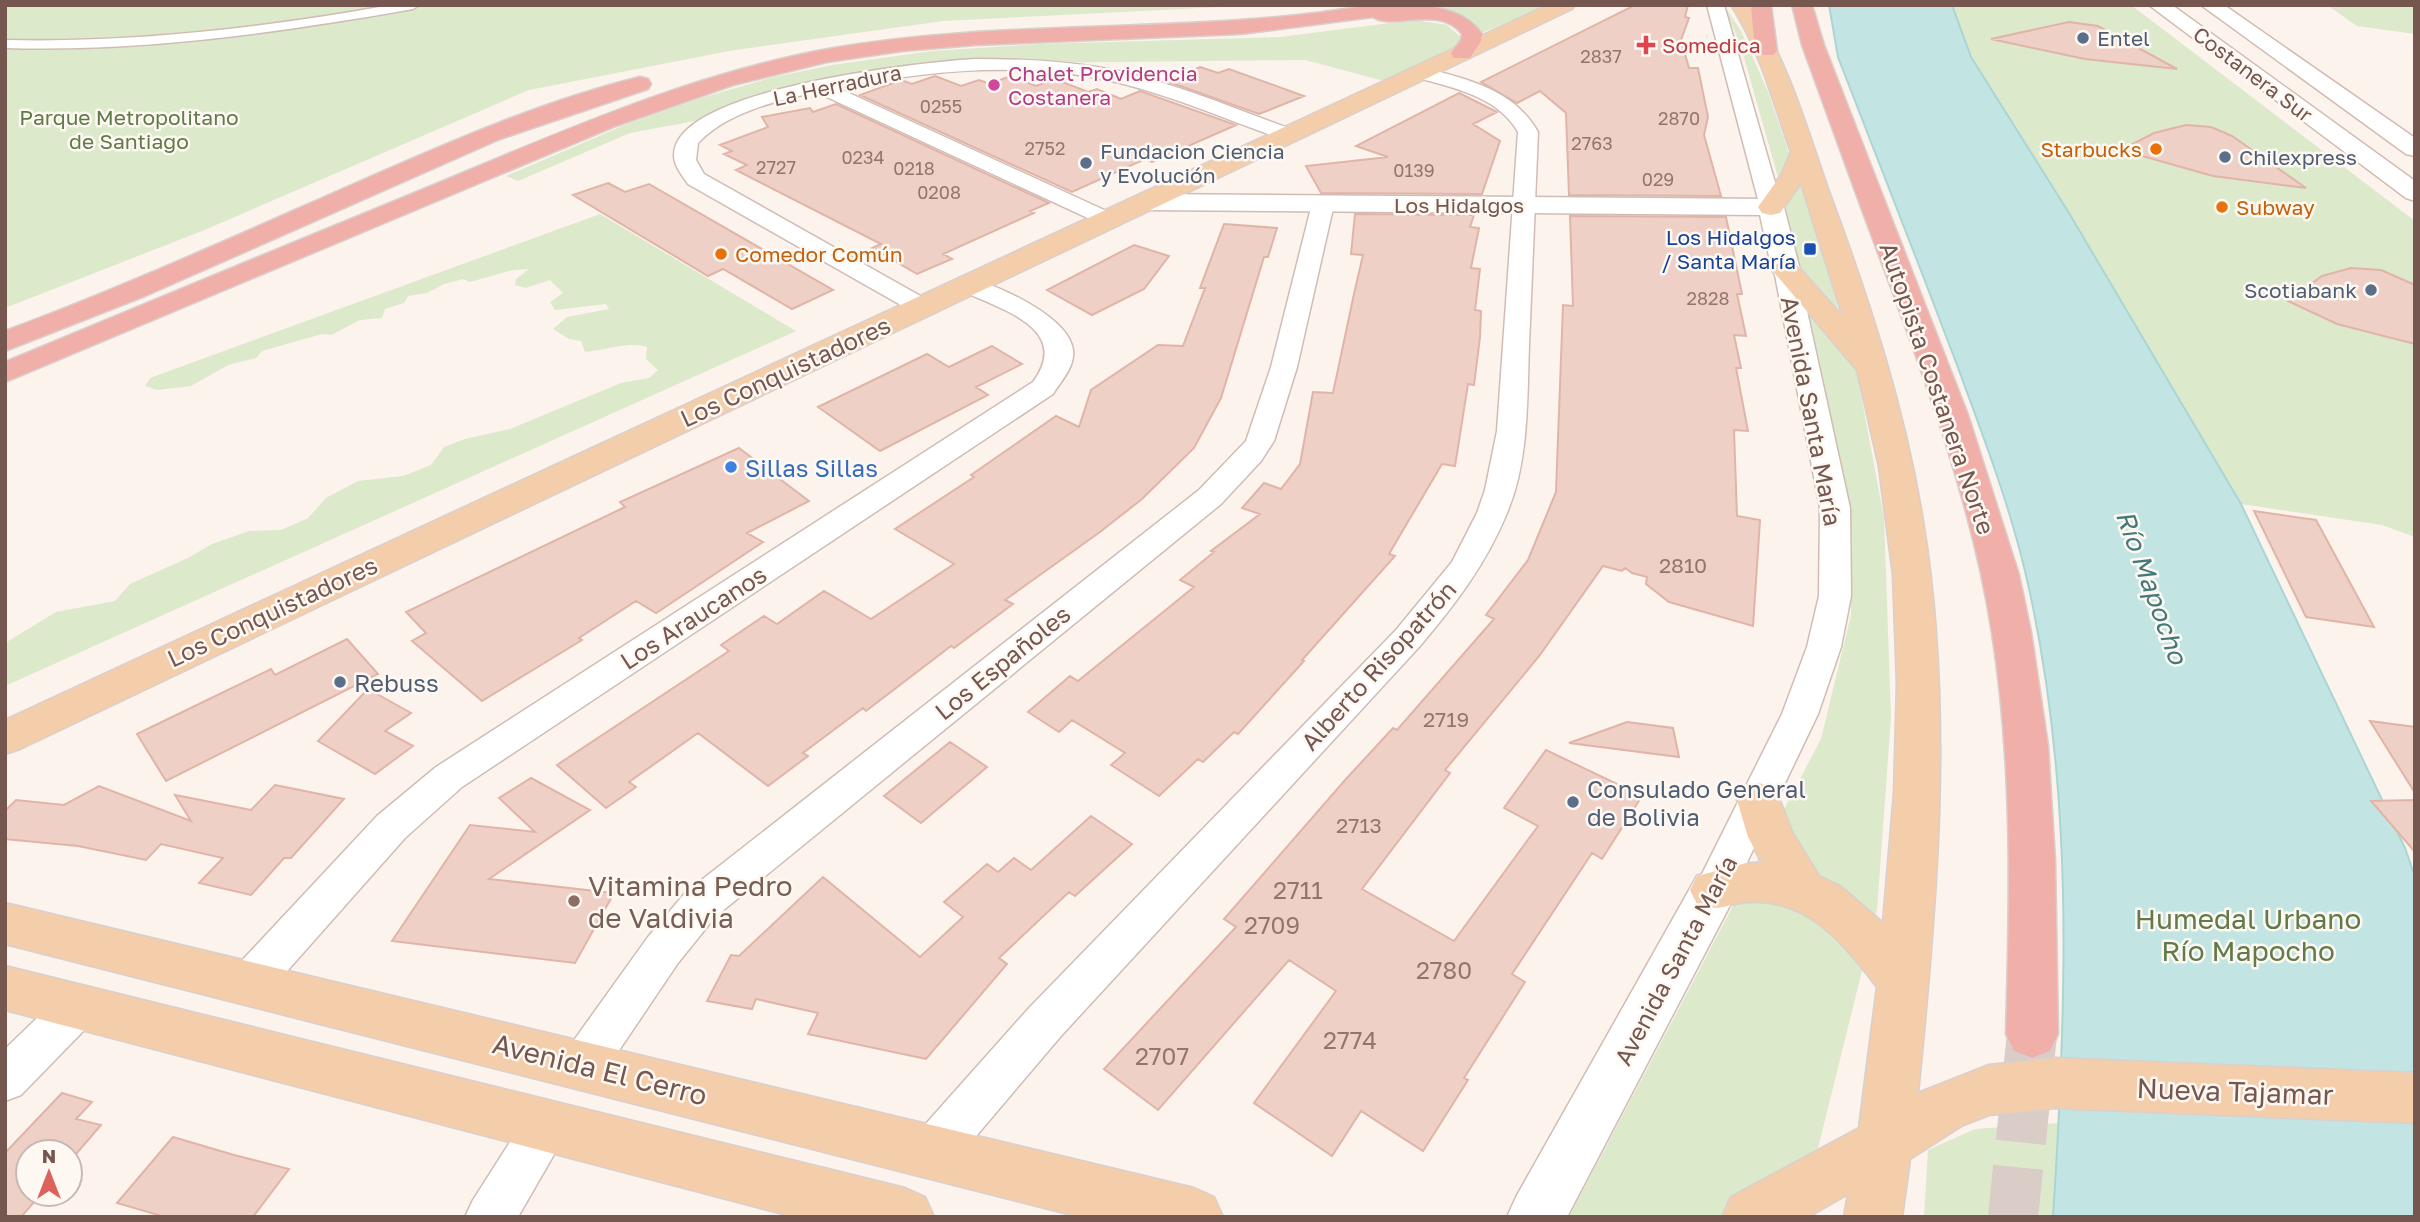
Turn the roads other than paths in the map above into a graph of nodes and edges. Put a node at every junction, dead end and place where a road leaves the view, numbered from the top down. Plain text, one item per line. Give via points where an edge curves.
1 (413, 5) edge
2 (1347, 5) edge
3 (1407, 5) edge
4 (1566, 5) edge
5 (1715, 5) edge
6 (1741, 5) edge
7 (1761, 5) edge
8 (1802, 5) edge
9 (2159, 5) edge
10 (2211, 5) edge
11 (1289, 23) junction
12 (5, 44) edge
13 (1766, 51) junction
14 (1462, 53) junction
15 (1421, 73) junction
16 (818, 86) junction
17 (1289, 135) junction
18 (2415, 149) edge
19 (1803, 152) junction
20 (2415, 193) edge
21 (1148, 202) junction
22 (1323, 204) junction
23 (1525, 206) junction
24 (1771, 208) junction
25 (1107, 220) junction
26 (1786, 270) junction
27 (969, 285) junction
28 (922, 307) junction
29 (5, 342) edge
30 (1873, 370) junction
31 (5, 373) edge
32 (5, 738) edge
33 (1759, 800) junction
34 (1801, 887) junction
35 (1714, 890) junction
36 (5, 923) edge
37 (250, 982) junction
38 (1903, 982) junction
39 (5, 988) edge
40 (79, 1006) junction
41 (2032, 1034) tunnel mouth
42 (583, 1065) junction
43 (5, 1080) edge
44 (2415, 1098) edge
45 (548, 1125) junction
46 (1885, 1144) junction
47 (932, 1152) junction
48 (490, 1217) edge
49 (905, 1217) edge
50 (1194, 1217) edge
51 (1536, 1217) edge
52 (1751, 1217) edge
53 (1872, 1217) edge

1 - 12 street via 145,44
2 - 29 highway via 1242,16 929,31 787,51 665,78 564,107 467,143
3 - 11 highway
4 - 14 main road, Los Conquistadores
5 - 24 street, Avenida Santa María
6 - 13 main road
7 - 13 highway
8 - 41 highway, Autopista Costanera Norte via 1937,368 1982,505 2000,577 2026,731 2032,807
9 - 20 street, Costanera Sur
10 - 18 street, Costanera Sur
11 - 14 highway via 1399,13 1437,15 1471,30 1471,41
11 - 31 highway via 926,43 827,56 726,80 605,122
13 - 19 main road
14 - 15 main road, Los Conquistadores
15 - 17 main road, Los Conquistadores
15 - 23 street, Alberto Risopatrón via 1489,96 1518,116 1528,132
16 - 17 street, La Herradura via 929,67 1064,69 1139,83
16 - 25 street
16 - 28 street, La Herradura via 740,109 706,126 685,146 685,165 712,190
17 - 21 main road, Los Conquistadores
19 - 24 main road
19 - 30 main road
21 - 22 street, Los Hidalgos
21 - 25 main road, Los Conquistadores
22 - 23 street, Los Hidalgos
22 - 42 street, Los Españoles via 1284,367 1260,441 1251,455 1210,497 701,905 663,950
23 - 24 street, Los Hidalgos
23 - 47 street, Alberto Risopatrón via 1507,460 1492,513 1466,565 1408,638 1045,1023
24 - 26 street, Avenida Santa María
25 - 27 main road, Los Conquistadores
26 - 30 main road
26 - 33 street, Avenida Santa María via 1835,508 1835,596 1825,647 1800,715
27 - 28 main road, Los Conquistadores
27 - 37 street, Los Araucanos via 1052,330 1061,359 1043,388 449,777 391,827
28 - 32 main road, Los Conquistadores
30 - 38 main road via 1908,545 1918,687
33 - 34 main road via 1771,838
33 - 35 street, Avenida Santa María
34 - 35 main road via 1753,880
34 - 38 main road via 1849,919
35 - 51 street, Avenida Santa María
36 - 37 main road, Avenida El Cerro
37 - 42 main road, Avenida El Cerro
38 - 46 main road
39 - 40 main road
40 - 43 street
40 - 45 main road
42 - 47 main road, Avenida El Cerro
44 - 46 main road, Nueva Tajamar via 2021,1085 1944,1107
45 - 48 street
45 - 49 main road
46 - 52 main road
46 - 53 main road
47 - 50 main road, Avenida El Cerro

